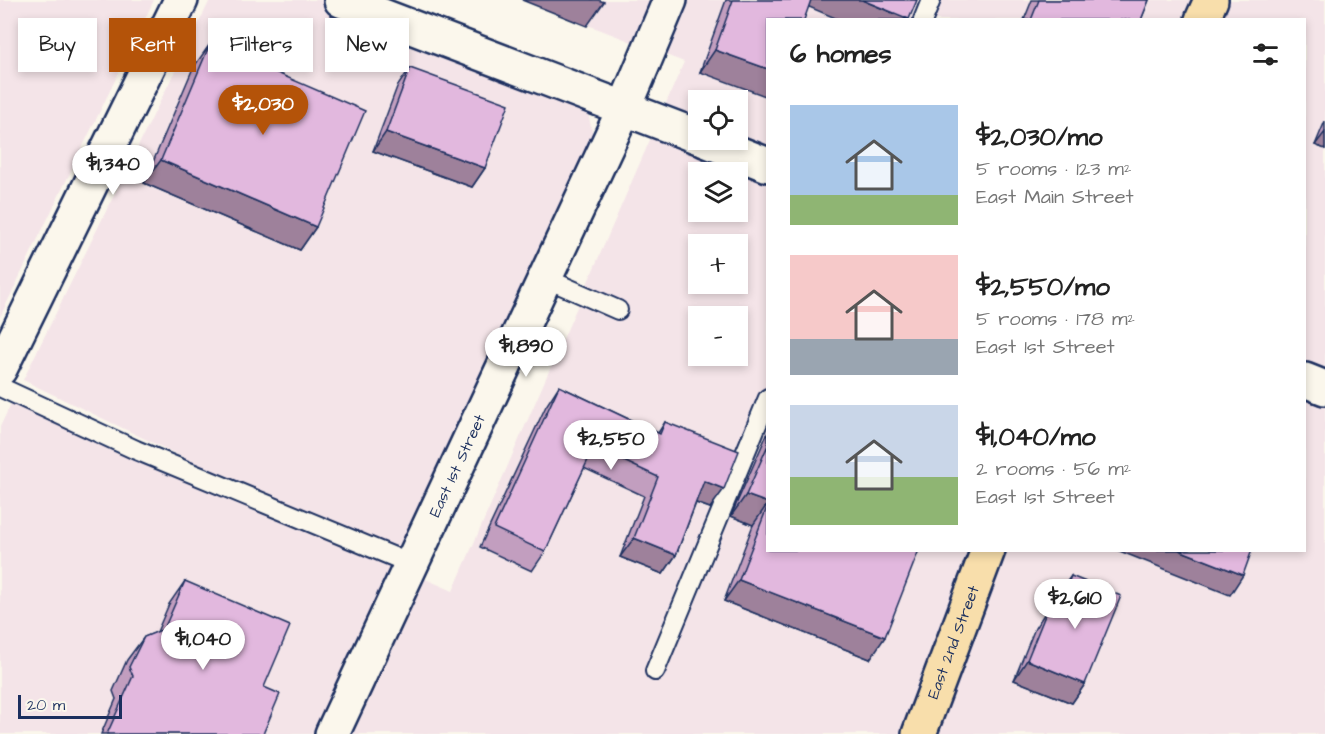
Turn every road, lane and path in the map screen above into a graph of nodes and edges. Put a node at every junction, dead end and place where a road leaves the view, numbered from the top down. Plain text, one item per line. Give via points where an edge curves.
1 (181, 0) edge
2 (341, 0) edge
3 (670, 0) edge
4 (931, 0) edge
5 (1210, 0) edge
6 (924, 18) edge
7 (1203, 18) edge
8 (625, 107) junction
9 (688, 133) edge
10 (730, 150) edge
11 (766, 164) edge
12 (545, 278) junction
13 (618, 310) dead end
14 (0, 369) edge
15 (1306, 380) edge
16 (0, 387) edge
17 (1325, 388) edge
18 (766, 403) edge
19 (987, 552) edge
20 (411, 564) junction
21 (655, 671) dead end
22 (332, 734) edge
23 (919, 734) edge

1 - 14 street
2 - 8 street
3 - 8 street, East 1st Street
4 - 6 lane
5 - 7 main road
8 - 9 street
8 - 12 street, East 1st Street
10 - 11 street
12 - 13 lane
12 - 20 street, East 1st Street
15 - 17 street
16 - 20 lane via 136,450
18 - 21 lane
19 - 23 main road, East 2nd Street
20 - 22 street, East 1st Street

